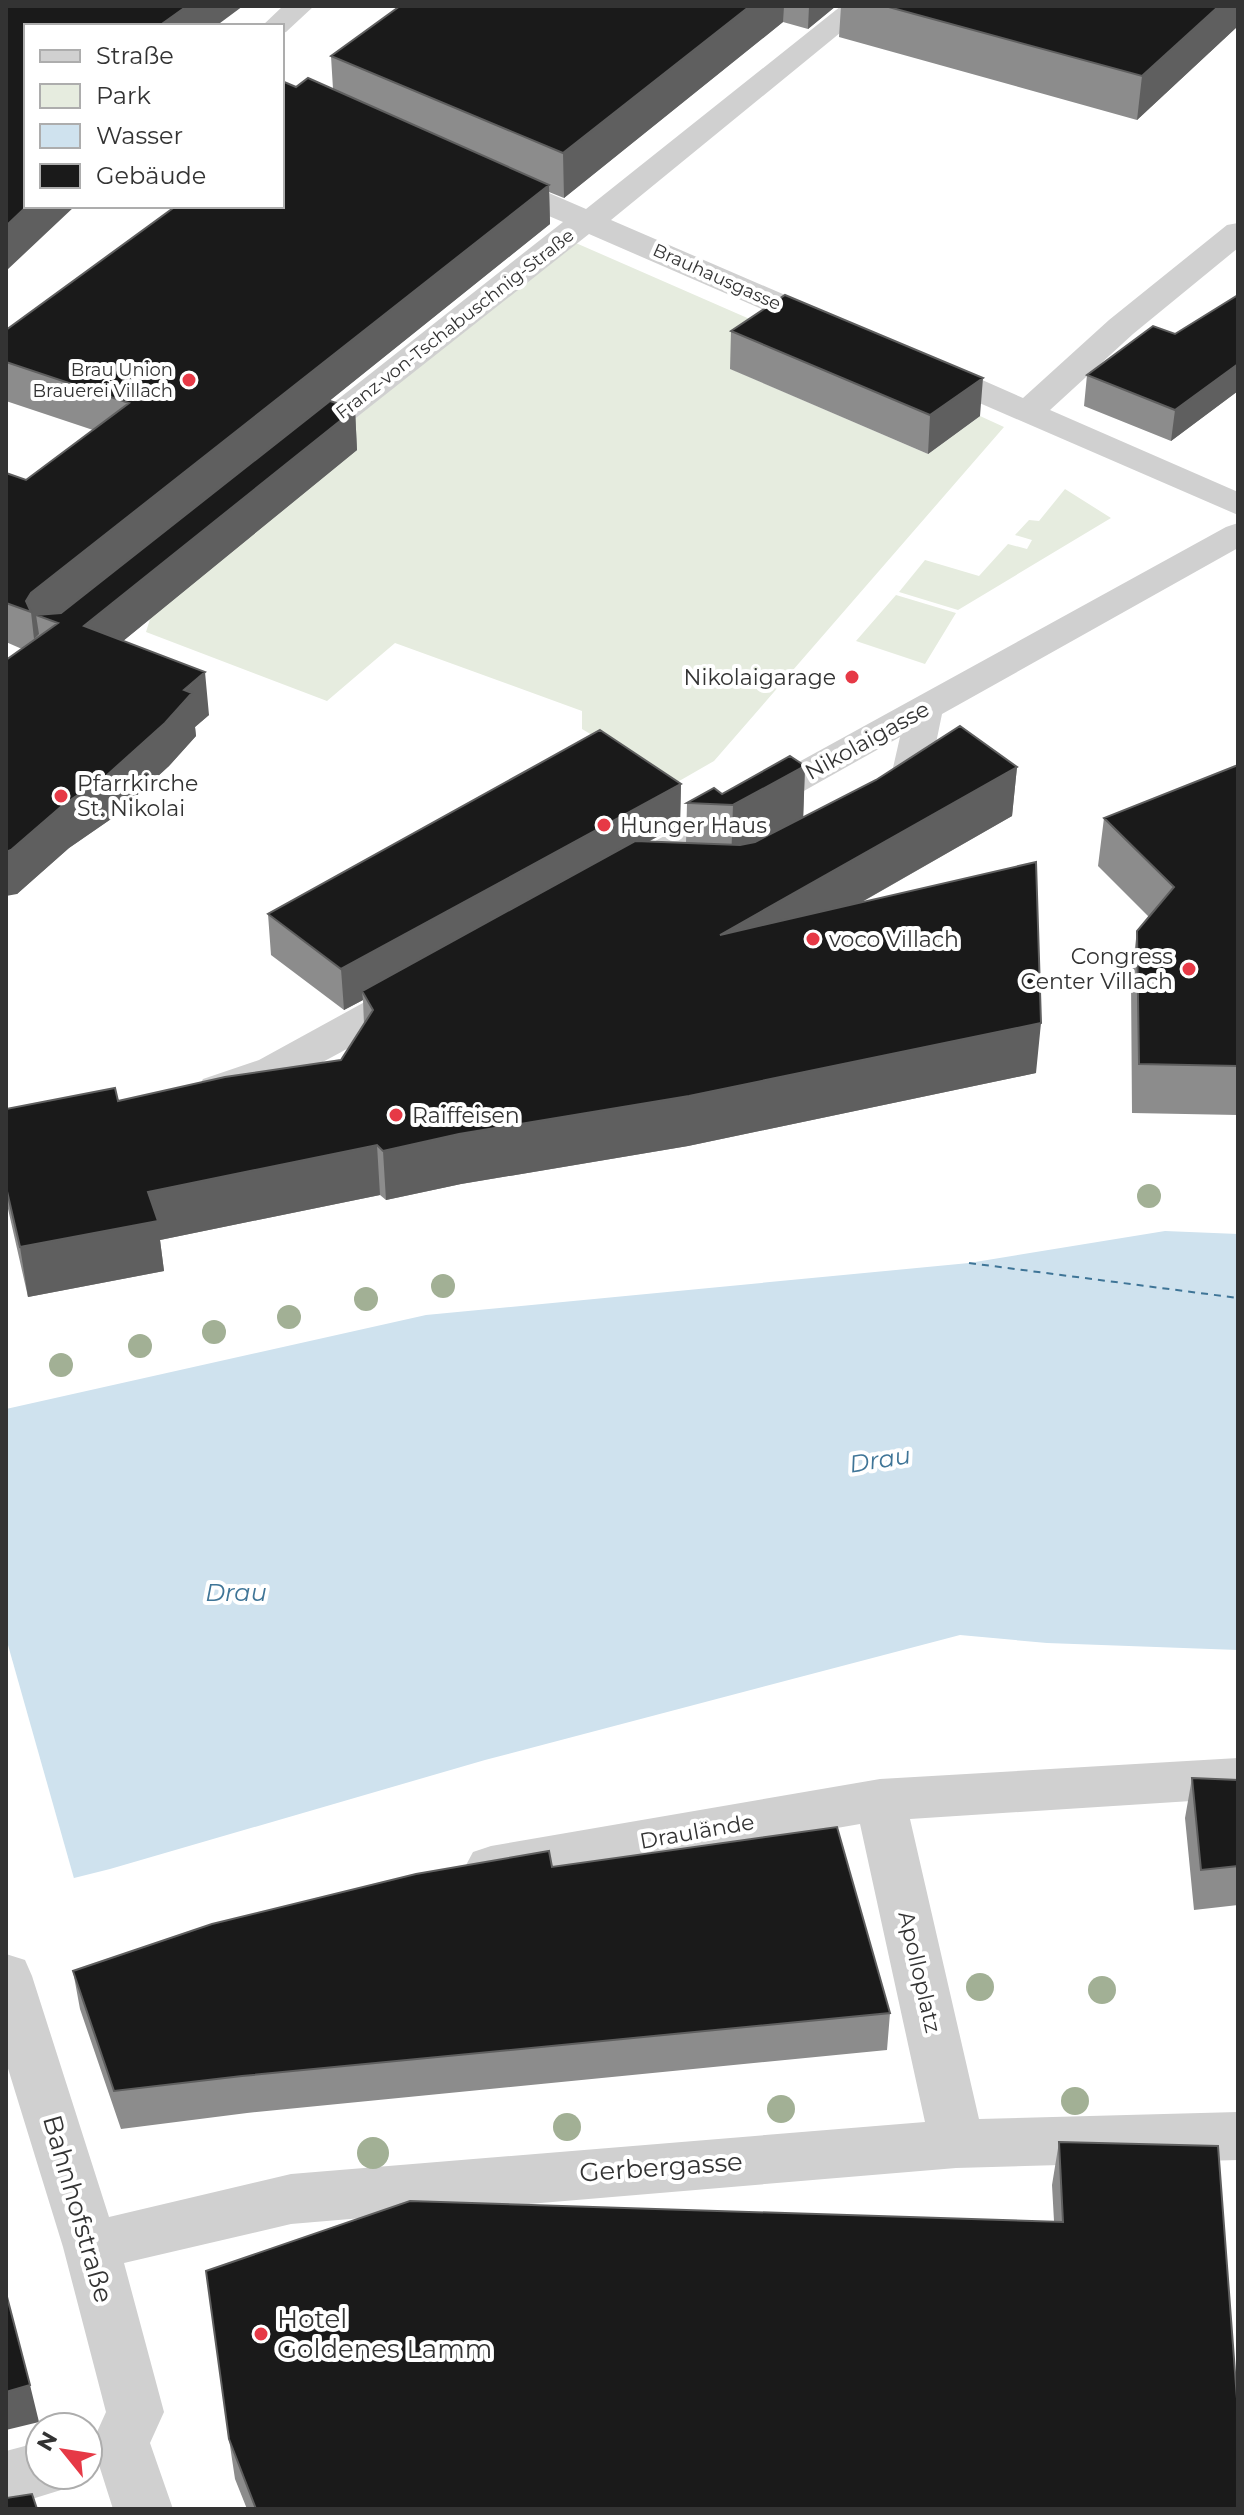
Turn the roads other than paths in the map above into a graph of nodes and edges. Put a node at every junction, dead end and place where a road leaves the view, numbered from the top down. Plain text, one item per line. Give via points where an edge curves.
1 (300, 6) edge
2 (859, 6) edge
3 (278, 24) edge
4 (459, 166) edge
5 (589, 222) junction
6 (1238, 232) edge
7 (856, 338) edge
8 (899, 356) edge
9 (1028, 412) junction
10 (276, 465) edge
11 (1238, 505) edge
12 (1238, 534) edge
13 (925, 707) junction
14 (858, 815) edge
15 (694, 878) edge
16 (450, 972) edge
17 (188, 1093) edge
18 (1238, 1778) edge
19 (880, 1800) junction
20 (442, 1875) edge
21 (6, 1977) edge
22 (1238, 2136) edge
23 (956, 2144) junction
24 (91, 2247) junction
25 (104, 2449) edge
26 (143, 2509) edge

1 - 3 street
2 - 5 street, Franz-von-Tschabuschnig-Straße
4 - 5 street, Brauhausgasse
5 - 7 street, Brauhausgasse
5 - 10 street, Franz-von-Tschabuschnig-Straße via 569,231
6 - 9 street via 1121,327
8 - 9 street
9 - 11 street
12 - 13 street, Nikolaigasse
13 - 14 street via 908,787
13 - 15 street, Nikolaigasse via 612,881
16 - 17 street via 274,1070 234,1086
18 - 19 street, Draulände
19 - 20 street, Draulände
19 - 23 street, Apolloplatz
21 - 24 street, Bahnhofstraße
22 - 23 street, Gerbergasse
23 - 24 street, Gerbergasse via 291,2199
24 - 25 street, Bahnhofstraße via 135,2412
25 - 26 street

